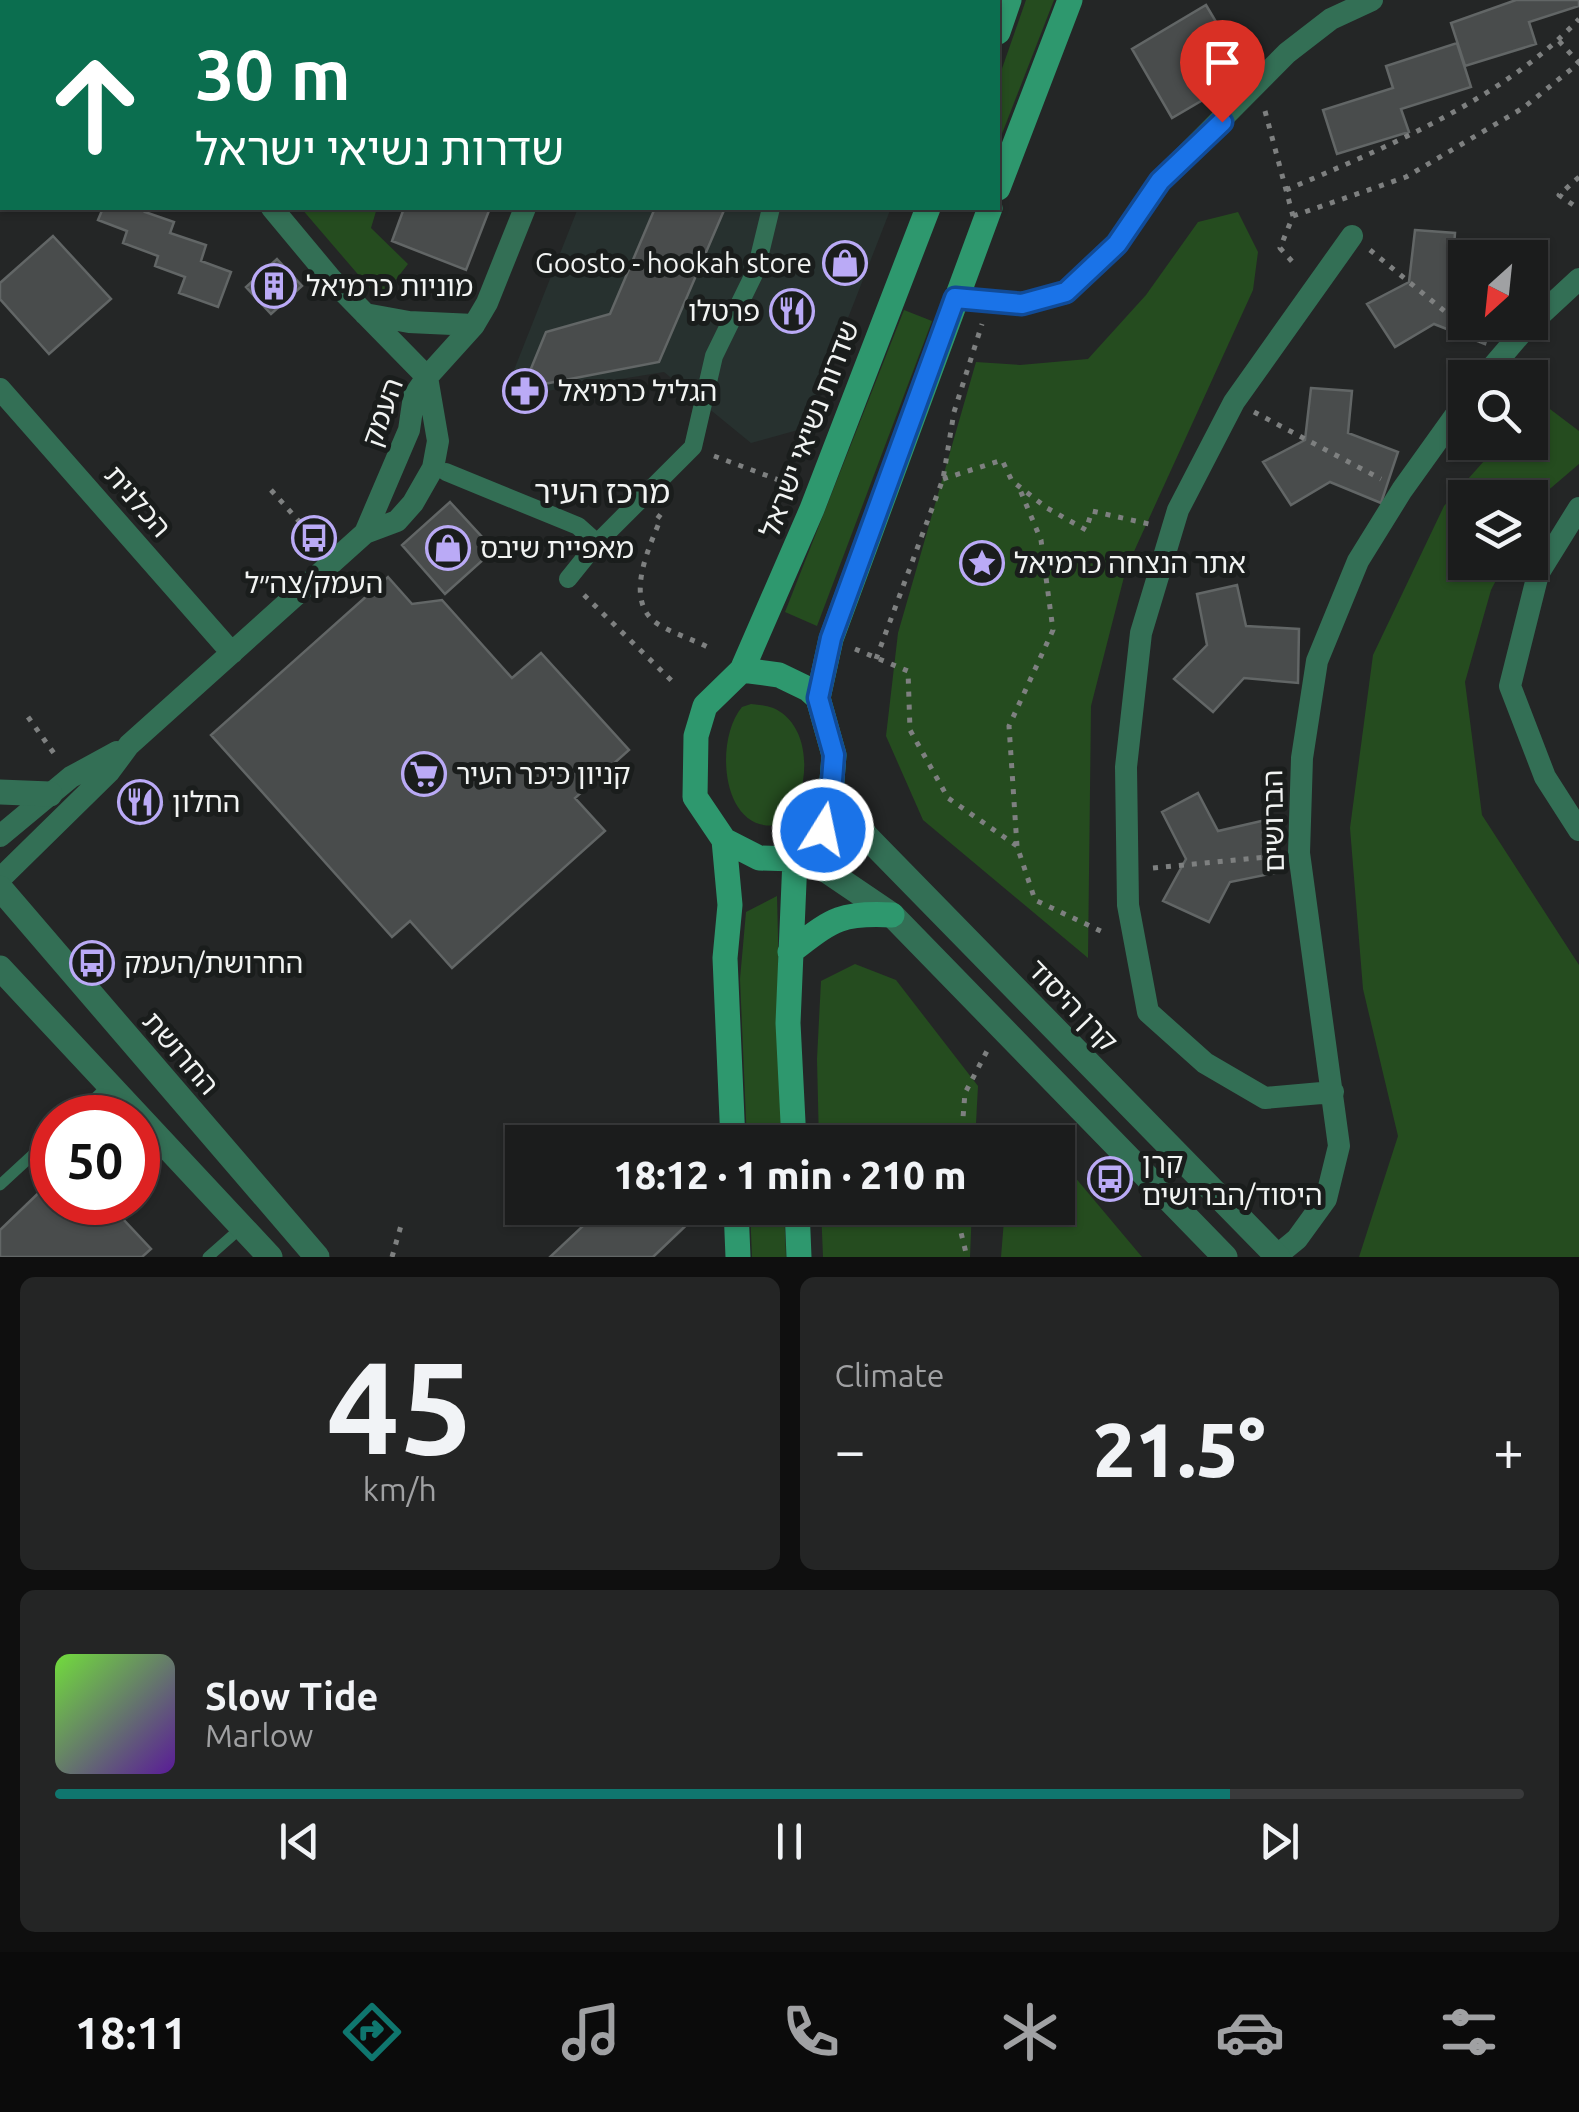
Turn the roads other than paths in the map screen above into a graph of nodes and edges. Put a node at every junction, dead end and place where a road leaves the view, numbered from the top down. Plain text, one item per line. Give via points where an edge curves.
1 (1009, 0) edge
2 (1070, 0) edge
3 (1372, 0) edge
4 (1333, 9) edge
5 (1000, 26) edge
6 (1000, 183) edge
7 (274, 210) edge
8 (524, 210) edge
9 (771, 210) edge
10 (927, 210) edge
11 (989, 210) edge
12 (1352, 236) road end
13 (1579, 279) edge
14 (955, 298) junction
15 (365, 314) junction
16 (474, 325) junction
17 (1498, 360) edge
18 (426, 376) junction
19 (0, 389) edge
20 (1448, 426) edge
21 (446, 472) dead end
22 (1579, 508) edge
23 (365, 533) junction
24 (597, 543) junction
25 (568, 579) road end
26 (232, 653) junction
27 (742, 670) junction
28 (818, 698) junction
29 (129, 745) junction
30 (831, 789) junction
31 (0, 792) edge
32 (50, 794) junction
33 (1579, 830) edge
34 (0, 836) edge
35 (724, 840) junction
36 (800, 858) junction
37 (0, 879) edge
38 (0, 888) edge
39 (892, 915) junction
40 (790, 952) junction
41 (0, 968) edge
42 (109, 1084) junction
43 (1334, 1092) junction
44 (98, 1095) edge
45 (732, 1125) edge
46 (793, 1125) edge
47 (30, 1158) edge
48 (0, 1186) edge
49 (737, 1225) edge
50 (797, 1225) edge
51 (243, 1226) junction
52 (1277, 1256) edge
53 (208, 1257) edge
54 (270, 1257) edge
55 (317, 1257) edge
56 (738, 1257) edge
57 (799, 1257) edge
58 (1226, 1257) edge

1 - 5 main road
2 - 6 main road
3 - 4 street
4 - 14 street via 1160,181 1117,244 1066,292 1022,304
7 - 15 street
8 - 16 street
9 - 24 street via 756,270 714,356 692,447
10 - 27 main road, שדרות נשיאי ישראל
11 - 14 main road
12 - 43 street via 1234,402 1178,510 1141,632 1126,768 1128,906 1148,1012 1205,1064 1265,1098
13 - 17 street
14 - 28 main road via 831,638
15 - 16 street
15 - 18 street
16 - 18 street
18 - 23 street, העמק
18 - 23 street, העמק via 438,441 433,468 397,521
19 - 26 street, הכלנית
20 - 43 street, הברושים via 1358,560 1317,662 1302,758 1299,853
21 - 24 street via 578,526
22 - 33 street via 1538,574 1510,686 1545,778
23 - 26 street, העמק
24 - 25 street
26 - 29 street, העמק
27 - 28 main road via 779,675
27 - 35 main road via 705,706 696,736 695,797
28 - 30 main road via 834,755
29 - 32 street, העמק
29 - 37 street, העמק
30 - 36 main road via 823,830
30 - 52 street, קרן היסוד via 866,836
31 - 32 street
32 - 34 street, העמק
35 - 36 main road via 759,858
35 - 45 main road
36 - 39 street
36 - 40 main road
38 - 55 street, החרושת
39 - 40 main road via 855,913 830,922
39 - 58 street
40 - 46 main road
41 - 42 street
42 - 44 lane
42 - 51 street
43 - 52 street, הברושים via 1339,1146 1326,1199
47 - 48 lane
49 - 56 main road
50 - 57 main road
51 - 53 lane
51 - 54 street

